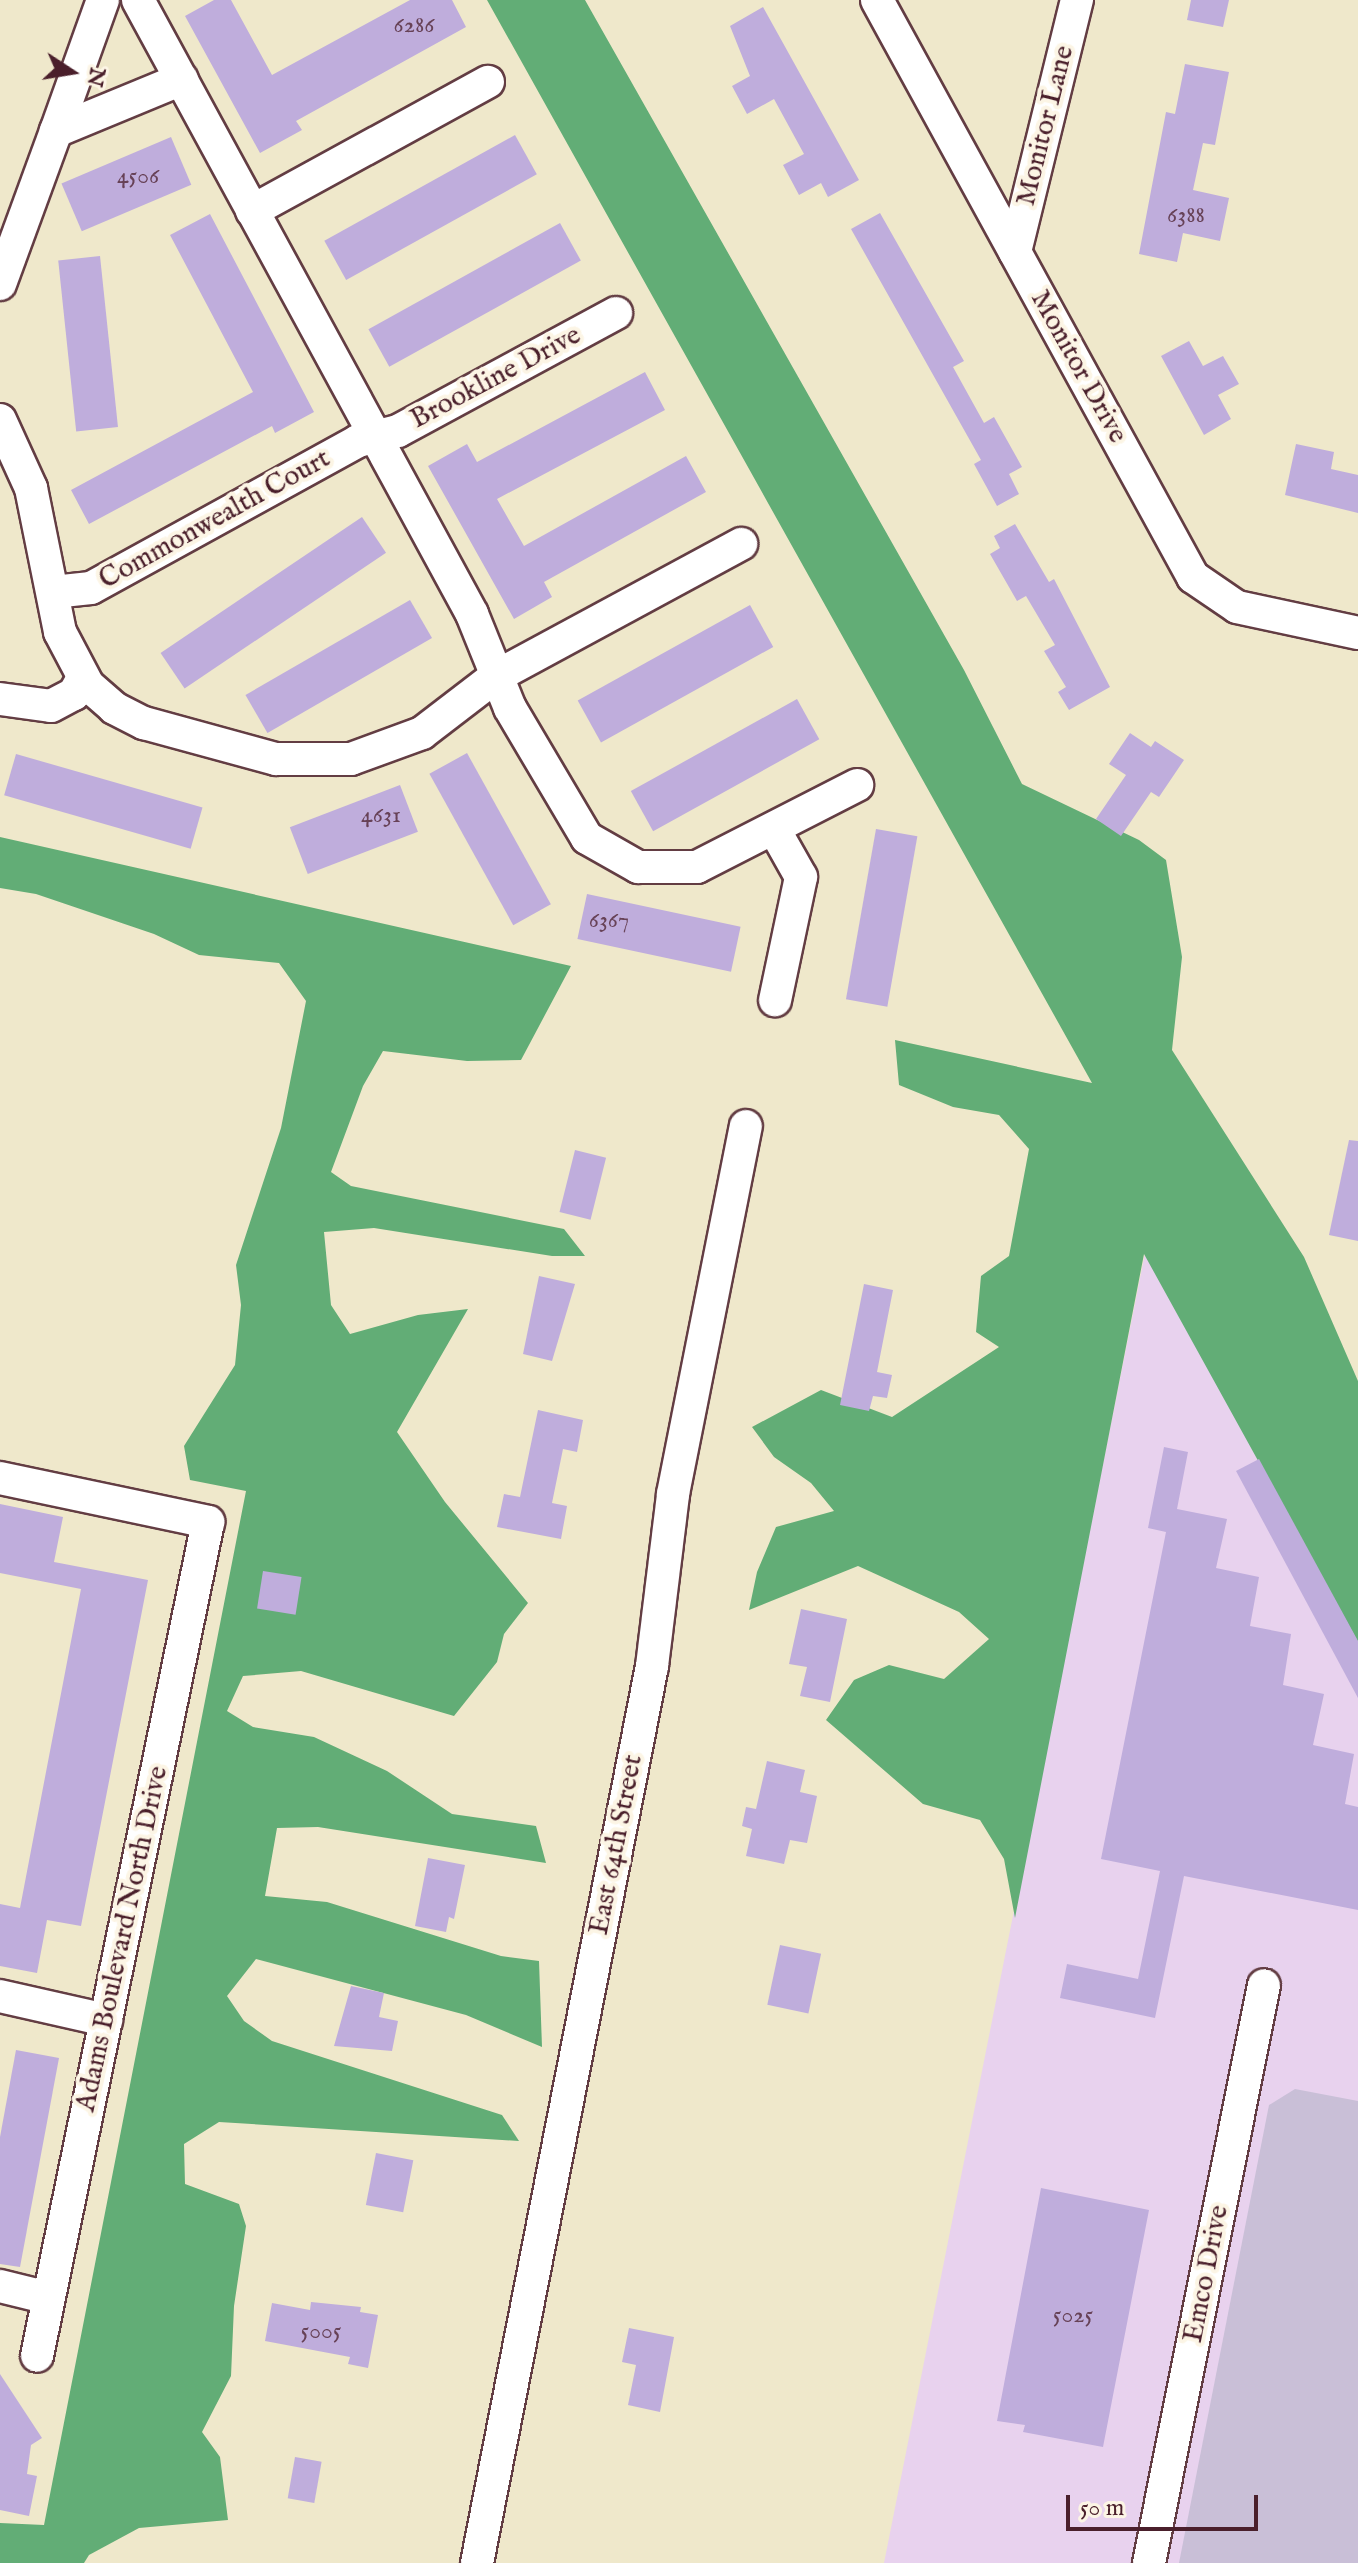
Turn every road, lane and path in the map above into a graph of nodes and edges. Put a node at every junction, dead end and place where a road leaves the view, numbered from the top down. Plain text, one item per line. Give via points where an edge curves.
1 (103, 0) edge
2 (138, 0) edge
3 (877, 0) edge
4 (1077, 0) edge
5 (182, 79) junction
6 (488, 82) dead end
7 (56, 131) junction
8 (252, 211) junction
9 (1015, 252) junction
10 (0, 284) edge
11 (616, 313) dead end
12 (0, 420) edge
13 (375, 437) junction
14 (741, 544) dead end
15 (53, 592) junction
16 (1358, 633) edge
17 (495, 677) junction
18 (83, 678) junction
19 (0, 699) edge
20 (857, 785) dead end
21 (774, 829) junction
22 (775, 1000) dead end
23 (746, 1126) dead end
24 (0, 1478) edge
25 (1264, 1985) dead end
26 (0, 1996) edge
27 (106, 2020) junction
28 (0, 2286) edge
29 (49, 2298) junction
30 (37, 2356) dead end
31 (477, 2563) edge
32 (1149, 2563) edge

1 - 7 street
2 - 5 street, Brookline Drive
3 - 9 street, Monitor Drive
4 - 9 street, Monitor Lane
5 - 7 street
5 - 8 street, Brookline Drive
6 - 8 street
7 - 10 street
8 - 13 street, Brookline Drive
9 - 16 street, Monitor Drive via 1193,577 1237,607
11 - 13 street, Brookline Drive via 398,431
12 - 15 street via 31,488
13 - 15 street, Commonwealth Court via 358,441 91,588 73,594
13 - 17 street, Brookline Drive via 472,614
14 - 17 street
15 - 18 street via 60,632
17 - 18 street via 422,733 375,753 326,762 263,757 144,723 107,703
17 - 21 street, Brookline Drive via 571,820 616,859 649,869 684,869 718,859
18 - 19 street via 74,694 51,706
20 - 21 street, Brookline Drive
21 - 22 street via 801,877
23 - 31 street, East 64th Street via 673,1494 649,1681
24 - 27 street, Adams Boulevard North Drive via 208,1522
25 - 32 street, Emco Drive
26 - 27 street
27 - 29 street, Adams Boulevard North Drive
28 - 29 street
29 - 30 street, Adams Boulevard North Drive

